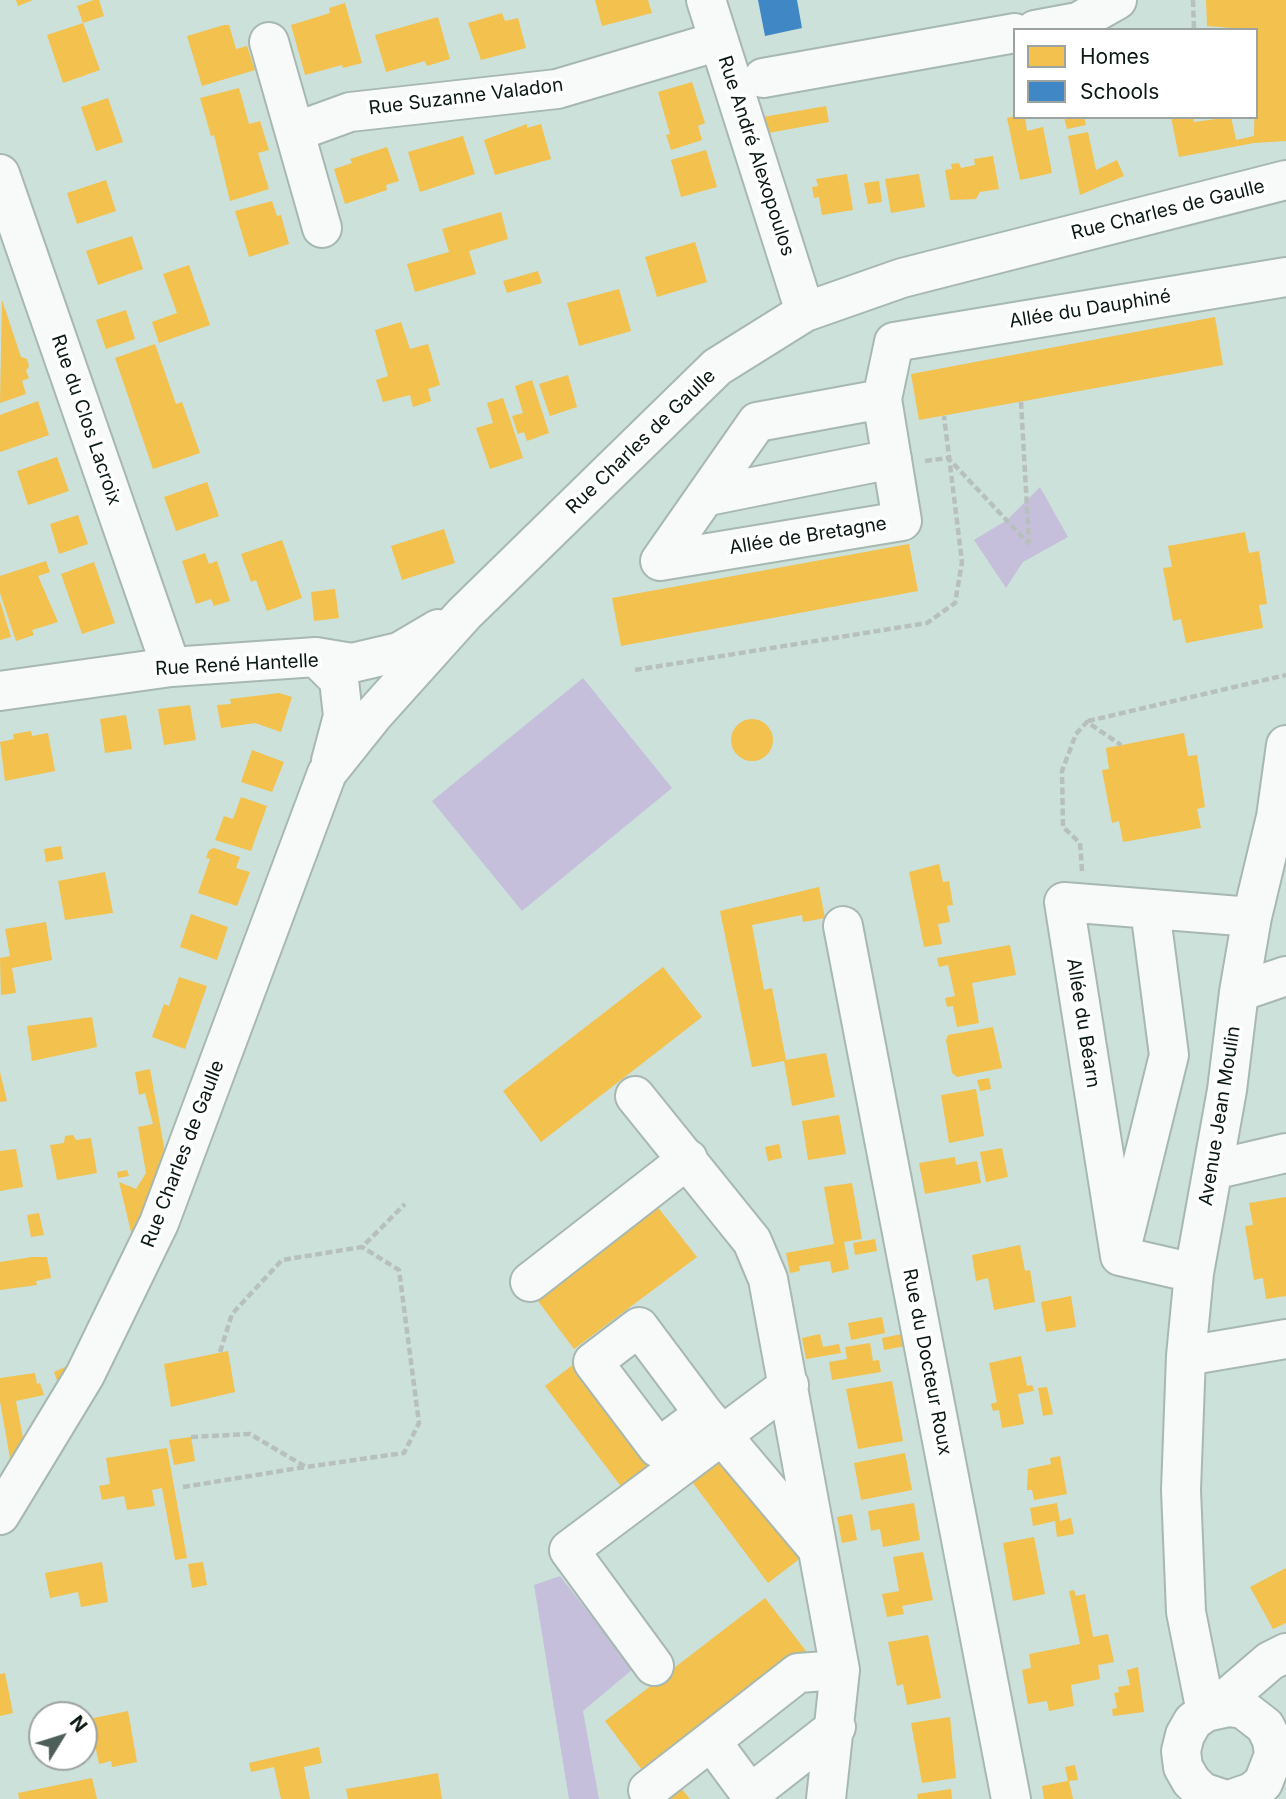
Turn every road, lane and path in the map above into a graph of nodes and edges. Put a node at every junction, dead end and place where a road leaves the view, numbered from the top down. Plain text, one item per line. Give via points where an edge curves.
1 (706, 0) edge
2 (1118, 0) edge
3 (1193, 0) edge
4 (1046, 28) edge
5 (1194, 28) edge
6 (1013, 33) edge
7 (269, 41) dead end
8 (719, 41) junction
9 (763, 78) dead end
10 (295, 132) junction
11 (0, 174) edge
12 (1286, 180) edge
13 (322, 228) dead end
14 (1286, 277) edge
15 (805, 312) junction
16 (894, 342) joint
17 (883, 399) junction
18 (1021, 402) dead end
19 (944, 416) dead end
20 (948, 458) junction
21 (893, 463) junction
22 (708, 496) junction
23 (464, 614) junction
24 (316, 657) junction
25 (171, 667) junction
26 (635, 670) dead end
27 (1286, 675) edge
28 (0, 691) edge
29 (1087, 722) junction
30 (1121, 745) dead end
31 (1286, 745) edge
32 (327, 773) junction
33 (1281, 816) edge
34 (1084, 903) junction
35 (1150, 909) junction
36 (1252, 917) junction
37 (843, 926) dead end
38 (1286, 976) edge
39 (1239, 992) junction
40 (635, 1096) dead end
41 (1286, 1153) edge
42 (688, 1159) junction
43 (1213, 1170) junction
44 (405, 1204) dead end
45 (362, 1247) junction
46 (1120, 1256) junction
47 (1194, 1273) junction
48 (530, 1282) dead end
49 (1286, 1339) edge
50 (220, 1352) dead end
51 (1186, 1356) junction
52 (789, 1385) junction
53 (713, 1425) junction
54 (191, 1437) dead end
55 (306, 1467) junction
56 (183, 1487) dead end
57 (0, 1515) edge
58 (817, 1549) junction
59 (1286, 1653) edge
60 (654, 1666) dead end
61 (840, 1670) junction
62 (1221, 1705) junction
63 (1275, 1724) edge
64 (836, 1727) junction
65 (711, 1741) junction
66 (648, 1790) dead end
67 (1230, 1790) edge
68 (752, 1796) edge
69 (826, 1799) edge
70 (1011, 1799) edge

1 - 8 street, Rue André Alexopoulos
2 - 4 street via 1078,22
3 - 5 path
6 - 9 street
7 - 10 street
8 - 10 street, Rue Suzanne Valadon via 557,89 350,112
8 - 15 street, Rue André Alexopoulos
10 - 13 street
11 - 25 street, Rue du Clos Lacroix
12 - 15 street, Rue Charles de Gaulle via 902,278
14 - 16 street, Allée du Dauphiné
15 - 23 street, Rue Charles de Gaulle via 717,367
16 - 17 street, Allée de Bretagne
17 - 21 street, Allée de Bretagne
17 - 22 street via 757,422
18 - 20 path via 1029,544
19 - 20 path
20 - 21 path
20 - 26 path via 962,562 955,603 927,623
21 - 22 street
21 - 22 street, Allée de Bretagne via 902,520 660,561
23 - 24 street, Rue René Hantelle via 399,652 352,663
23 - 32 street, Rue Charles de Gaulle
24 - 25 street, Rue René Hantelle
24 - 32 street, Rue Charles de Gaulle via 339,680 343,716
25 - 28 street, Rue René Hantelle
27 - 29 path
29 - 30 path
29 - 34 path via 1076,734 1062,771 1063,827 1080,843
31 - 33 street, Avenue Jean Moulin
32 - 57 street, Rue Charles de Gaulle via 159,1223 85,1375
33 - 36 street, Avenue Jean Moulin
34 - 35 street
34 - 46 street, Allée du Béarn via 1064,902
35 - 36 street
35 - 46 street via 1169,1055
36 - 39 street, Avenue Jean Moulin
37 - 70 street, Rue du Docteur Roux
38 - 39 street
39 - 43 street, Avenue Jean Moulin
40 - 42 street
41 - 43 street
42 - 48 street
42 - 52 street via 752,1241 768,1279
43 - 47 street, Avenue Jean Moulin
44 - 45 path
45 - 50 path via 282,1260 232,1314
45 - 55 path via 399,1270 419,1423 404,1453
46 - 47 street
47 - 51 street, Avenue Jean Moulin
49 - 51 street
51 - 62 street, Avenue Jean Moulin via 1181,1490
52 - 53 street
52 - 58 street
53 - 58 street
53 - 60 street via 569,1550
54 - 55 path via 250,1434
55 - 56 path
58 - 61 street
59 - 62 street via 1270,1661
61 - 64 street
61 - 65 street via 798,1673
62 - 63 street via 1243,1709
62 - 67 street via 1193,1721 1181,1751 1183,1767
63 - 67 street via 1274,1755
64 - 68 street
64 - 69 street
65 - 66 street
65 - 68 street

